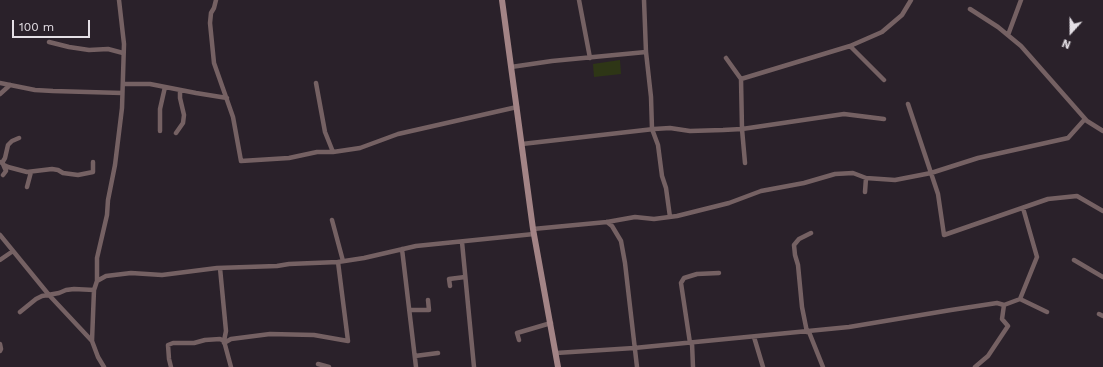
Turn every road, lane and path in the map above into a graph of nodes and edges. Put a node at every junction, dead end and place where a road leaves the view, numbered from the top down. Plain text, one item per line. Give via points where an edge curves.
1 (119, 0) edge
2 (216, 0) edge
3 (502, 0) edge
4 (579, 0) edge
5 (644, 0) edge
6 (911, 0) edge
7 (1021, 0) edge
8 (970, 9) dead end
9 (1008, 35) junction
10 (49, 42) dead end
11 (850, 46) junction
12 (646, 52) junction
13 (123, 53) junction
14 (590, 58) junction
15 (726, 58) dead end
16 (512, 67) junction
17 (741, 79) junction
18 (884, 80) dead end
19 (316, 83) dead end
20 (0, 84) edge
21 (123, 84) junction
22 (10, 85) junction
23 (165, 87) junction
24 (180, 90) junction
25 (0, 94) edge
26 (122, 94) junction
27 (227, 98) junction
28 (908, 104) dead end
29 (517, 107) junction
30 (884, 119) dead end
31 (1085, 119) junction
32 (742, 129) junction
33 (652, 130) junction
34 (160, 131) dead end
35 (1103, 131) edge
36 (176, 133) dead end
37 (19, 138) dead end
38 (522, 144) junction
39 (333, 152) junction
40 (93, 162) dead end
41 (2, 163) edge
42 (746, 163) dead end
43 (30, 172) junction
44 (931, 173) junction
45 (4, 175) dead end
46 (866, 178) junction
47 (27, 187) dead end
48 (865, 192) dead end
49 (1022, 208) junction
50 (1103, 211) edge
51 (670, 217) junction
52 (332, 220) dead end
53 (607, 222) junction
54 (534, 232) junction
55 (811, 234) dead end
56 (0, 235) edge
57 (462, 242) junction
58 (402, 249) junction
59 (13, 251) junction
60 (0, 260) edge
61 (1074, 260) dead end
62 (340, 262) junction
63 (220, 268) junction
64 (719, 273) dead end
65 (465, 277) junction
66 (1103, 277) edge
67 (97, 281) junction
68 (450, 286) dead end
69 (94, 290) junction
70 (49, 295) junction
71 (1020, 299) junction
72 (428, 300) dead end
73 (1004, 305) junction
74 (410, 310) junction
75 (20, 312) dead end
76 (1048, 312) dead end
77 (551, 323) junction
78 (808, 332) junction
79 (754, 337) junction
80 (519, 340) dead end
81 (92, 341) junction
82 (224, 342) junction
83 (691, 343) junction
84 (0, 344) edge
85 (634, 348) junction
86 (0, 351) edge
87 (438, 353) dead end
88 (556, 353) junction
89 (415, 356) junction
90 (318, 364) dead end
91 (104, 367) edge
92 (171, 367) edge
93 (231, 367) edge
94 (329, 367) edge
95 (416, 367) edge
96 (474, 367) edge
97 (558, 367) edge
98 (637, 367) edge
99 (693, 367) edge
100 (763, 367) edge
101 (823, 367) edge
102 (975, 367) edge

1 - 13 street
2 - 27 street via 211,13 210,30 214,63
3 - 16 main road
4 - 14 street
5 - 12 street
6 - 11 street via 902,15 882,32
7 - 9 street
8 - 9 street
9 - 31 street via 1021,46
10 - 13 street via 82,49
11 - 17 street
11 - 18 street
12 - 14 street
12 - 33 street
13 - 21 street
14 - 16 street
15 - 17 street
16 - 29 main road
17 - 32 street
19 - 39 street via 325,132
20 - 22 street
21 - 23 street
21 - 26 street
22 - 25 street
22 - 26 street via 53,92
23 - 24 street
23 - 34 street via 160,109
24 - 27 street
24 - 36 street via 184,115
26 - 67 street via 115,165 97,258
27 - 39 street via 234,117 241,161
28 - 44 street
29 - 38 main road
29 - 39 street via 398,134 360,148
30 - 32 street via 844,114
31 - 35 street
31 - 44 street via 1068,138 978,158
32 - 33 street
32 - 42 street
33 - 38 street
33 - 51 street via 658,145
37 - 41 street via 8,145
38 - 54 main road
40 - 43 street via 93,172 87,174 72,175 52,169
41 - 43 street
41 - 45 street via 6,171
43 - 47 street
44 - 46 street via 895,180
44 - 49 street via 938,194 944,235
46 - 48 street
46 - 51 street via 853,173 835,174 761,191
49 - 50 street via 1048,199 1077,196
49 - 71 street via 1037,256
51 - 53 street via 634,217
52 - 62 street
53 - 54 street
53 - 85 street via 621,241
54 - 57 street
54 - 77 main road
55 - 78 street via 794,245
56 - 59 street
57 - 58 street
57 - 65 street
58 - 62 street
58 - 74 street
59 - 60 street
59 - 70 street
61 - 66 street
62 - 63 street
62 - 82 street via 348,341 314,335 270,334
63 - 67 street via 162,274 114,274
63 - 82 street via 226,331
64 - 83 street via 698,274 684,278 681,283
65 - 68 street via 449,278
65 - 96 street
67 - 69 street
69 - 70 street via 74,289
69 - 81 street
70 - 75 street via 36,299
70 - 81 street
71 - 73 street
71 - 76 street
72 - 74 street via 429,310
73 - 78 street via 989,304
73 - 102 street via 1002,319 1008,326 988,356
74 - 89 street
77 - 80 street via 517,333
77 - 88 main road
78 - 79 street
78 - 101 street
79 - 83 street
79 - 100 street
81 - 91 street
82 - 92 street via 220,339 168,345
82 - 93 street
83 - 85 street
83 - 99 street
84 - 86 street
85 - 88 street
85 - 98 street
87 - 89 street
88 - 97 main road
89 - 95 street
90 - 94 street

